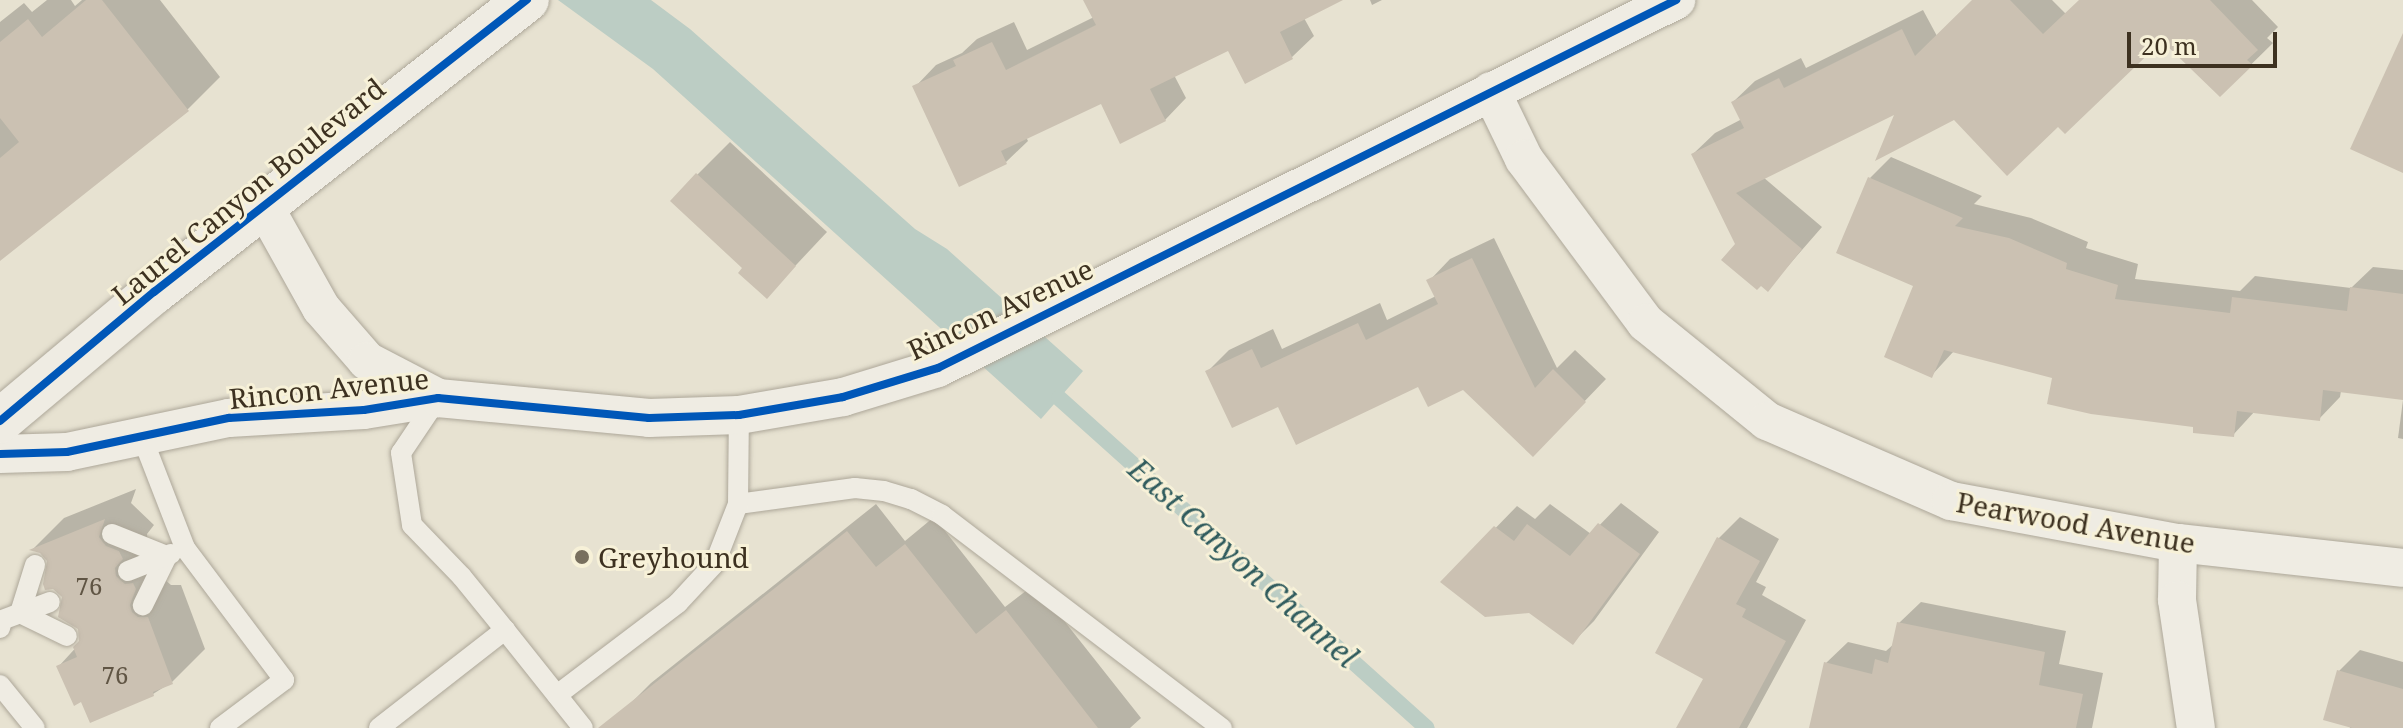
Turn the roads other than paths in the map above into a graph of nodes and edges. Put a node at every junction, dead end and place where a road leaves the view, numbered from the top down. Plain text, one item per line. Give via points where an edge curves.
1 (527, 0) edge
2 (1676, 0) edge
3 (1491, 91) junction
4 (264, 206) junction
5 (438, 398) junction
6 (739, 415) junction
7 (0, 421) edge
8 (142, 437) junction
9 (0, 454) edge
10 (738, 504) junction
11 (112, 534) dead end
12 (2178, 543) junction
13 (176, 552) junction
14 (35, 565) dead end
15 (2403, 568) edge
16 (128, 571) dead end
17 (50, 602) dead end
18 (143, 605) dead end
19 (20, 613) junction
20 (0, 628) edge
21 (505, 630) junction
22 (67, 636) dead end
23 (0, 685) edge
24 (557, 695) junction
25 (35, 728) edge
26 (220, 728) edge
27 (379, 728) edge
28 (583, 728) edge
29 (1222, 728) edge
30 (2196, 728) edge

1 - 4 main road, Laurel Canyon Boulevard
2 - 3 street, Rincon Avenue
3 - 6 street, Rincon Avenue via 938,368 843,397
3 - 12 street, Pearwood Avenue via 1524,159 1646,323 1767,421 1951,501
4 - 5 street, Rincon Avenue via 321,308 367,361
4 - 7 main road, Laurel Canyon Boulevard
5 - 6 street, Rincon Avenue via 649,418
5 - 8 street, Rincon Avenue via 364,410 229,418
5 - 21 lane via 401,453 412,525
6 - 10 lane
8 - 9 street, Rincon Avenue via 67,452
8 - 13 lane
10 - 24 lane via 715,563 678,603
10 - 29 lane via 855,488 911,499 942,515
11 - 13 lane
12 - 15 street, Pearwood Avenue
12 - 30 street via 2177,600
13 - 16 lane
13 - 18 lane
13 - 26 lane via 284,680
14 - 19 lane
17 - 19 lane
19 - 20 lane via 2,620
19 - 22 lane
21 - 24 lane
21 - 27 lane
23 - 25 lane
24 - 28 lane

